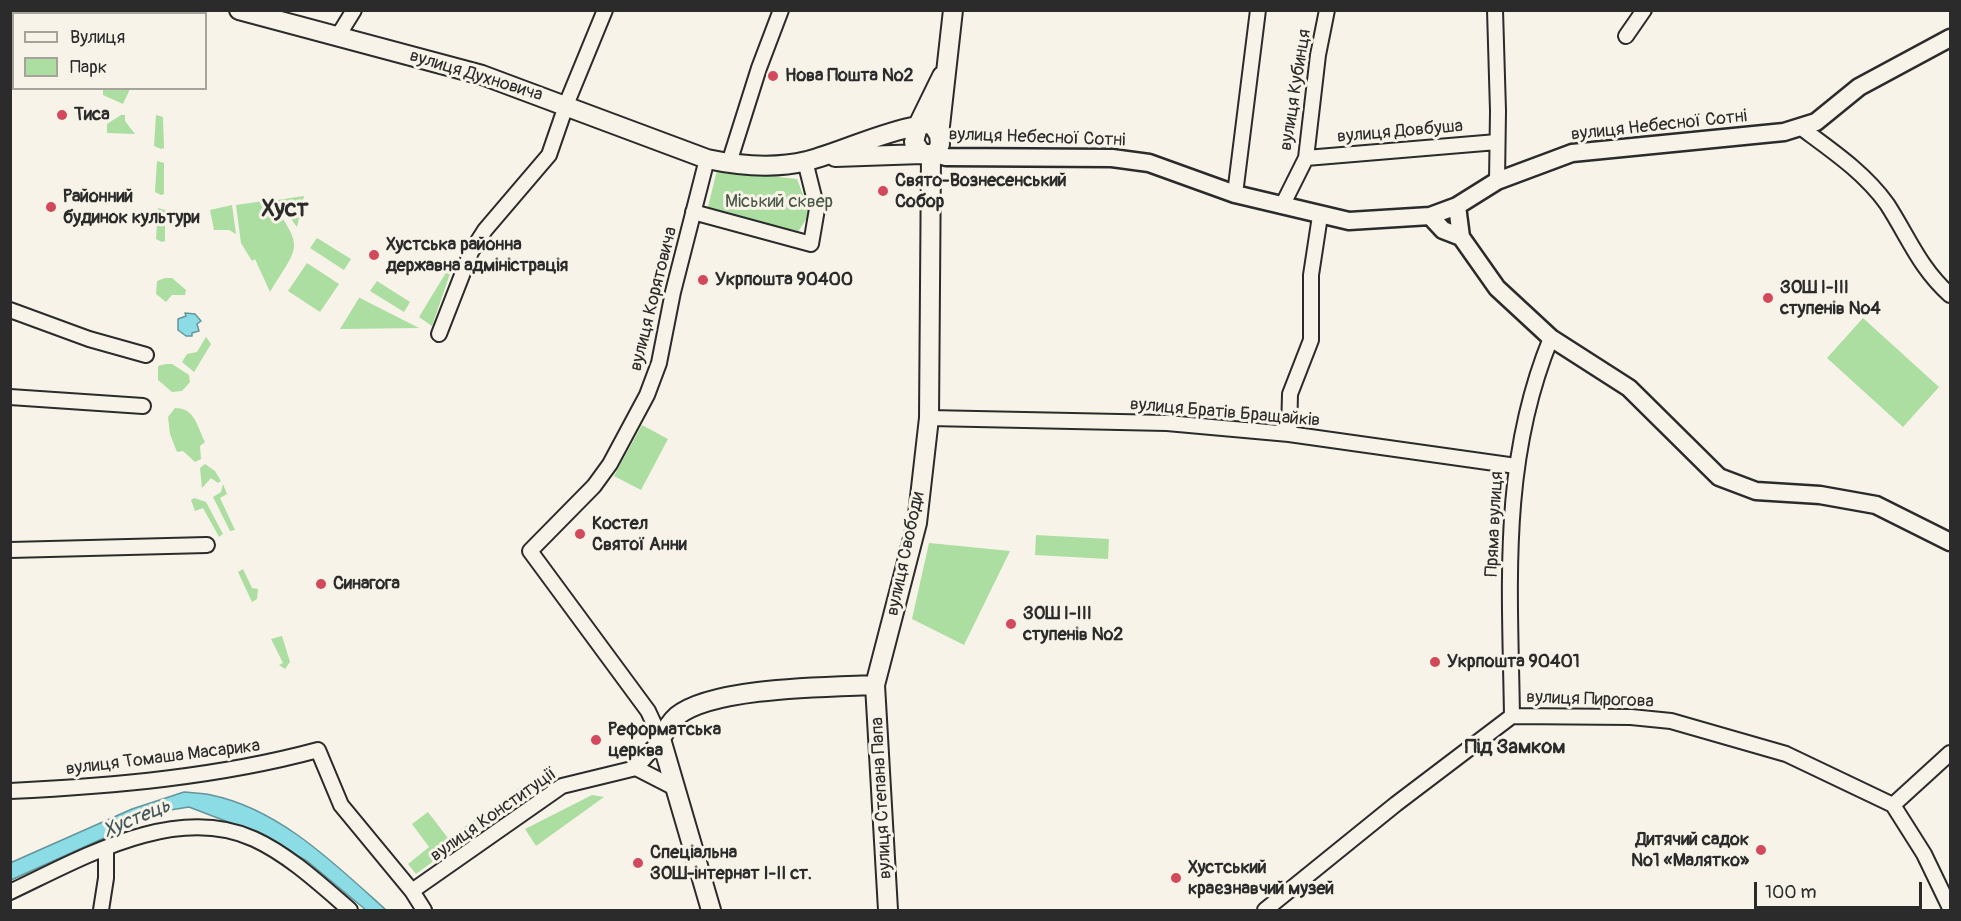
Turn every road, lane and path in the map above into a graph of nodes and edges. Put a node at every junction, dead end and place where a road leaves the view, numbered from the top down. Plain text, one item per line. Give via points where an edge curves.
1 (238, 10) edge
2 (354, 10) edge
3 (605, 10) edge
4 (781, 10) edge
5 (953, 10) edge
6 (1258, 10) edge
7 (1328, 10) edge
8 (1495, 10) edge
9 (1644, 10) edge
10 (338, 36) junction
11 (1626, 36) dead end
12 (1947, 44) edge
13 (946, 69) junction
14 (567, 105) junction
15 (918, 124) junction
16 (1800, 127) junction
17 (939, 135) junction
18 (1497, 142) junction
19 (930, 154) junction
20 (1306, 158) junction
21 (707, 159) junction
22 (809, 160) junction
23 (729, 164) junction
24 (1497, 182) junction
25 (1235, 194) junction
26 (1282, 206) junction
27 (1457, 206) junction
28 (693, 212) junction
29 (1320, 216) junction
30 (1430, 216) junction
31 (1461, 237) junction
32 (1950, 295) edge
33 (10, 310) edge
34 (440, 334) dead end
35 (1551, 338) junction
36 (147, 356) dead end
37 (10, 397) edge
38 (143, 406) dead end
39 (929, 418) junction
40 (1289, 434) junction
41 (1516, 466) junction
42 (1950, 542) edge
43 (207, 545) dead end
44 (10, 550) edge
45 (875, 685) junction
46 (1512, 716) junction
47 (661, 739) junction
48 (1950, 753) edge
49 (636, 768) junction
50 (675, 788) junction
51 (10, 791) edge
52 (1893, 805) junction
53 (106, 849) junction
54 (412, 891) junction
55 (10, 892) edge
56 (1950, 908) edge
57 (100, 910) edge
58 (350, 910) edge
59 (424, 910) edge
60 (711, 910) edge
61 (888, 910) edge
62 (1265, 910) edge

1 - 10 main road, вулиця Духновича
2 - 10 street
3 - 14 street
4 - 23 street
5 - 13 main road
6 - 25 street
7 - 20 street, вулиця Кубинця via 1318,55
8 - 18 street
9 - 11 street
10 - 14 main road, вулиця Духновича via 474,73
12 - 16 street, вулиця Небесної Сотні via 1859,87 1816,122
13 - 15 main road
13 - 17 main road
14 - 21 main road, вулиця Духновича
14 - 34 street via 549,155 484,230 471,252
15 - 17 main road via 933,125
15 - 19 main road via 914,142
15 - 22 main road
16 - 24 street, вулиця Небесної Сотні via 1784,132 1572,153
16 - 32 street via 1850,164 1886,202 1930,277
17 - 19 main road via 940,144
18 - 20 street, вулиця Довбуша
18 - 24 street
19 - 22 main road
19 - 25 street, вулиця Небесної Сотні via 1112,158 1149,163
19 - 39 main road, вулиця Свободи
20 - 26 street, вулиця Кубинця
21 - 23 main road, вулиця Духновича
21 - 28 street, вулиця Корятовича
22 - 23 main road, вулиця Духновича via 750,166
22 - 28 street via 817,209 812,244
24 - 27 street, вулиця Небесної Сотні
25 - 26 street, вулиця Небесної Сотні
26 - 29 street, вулиця Небесної Сотні
27 - 30 street, вулиця Небесної Сотні
27 - 31 street
28 - 47 street, вулиця Корятовича via 659,363 647,395 600,479 530,551 644,703
29 - 30 street, вулиця Небесної Сотні via 1348,221
29 - 40 street via 1311,275 1311,340 1290,394
30 - 31 street via 1443,230
31 - 35 street via 1497,288
33 - 36 street
35 - 41 street, Пряма вулиця via 1534,379
35 - 42 street via 1629,388 1719,477 1756,491 1820,495 1876,505
37 - 38 street
39 - 40 street, вулиця Братів Бращайків via 1167,423
39 - 45 main road, вулиця Свободи via 916,523
40 - 41 street, вулиця Братів Бращайків
41 - 46 street, Пряма вулиця via 1509,531
43 - 44 street
45 - 47 main road via 765,691 721,698 678,715
45 - 61 main road, вулиця Степана Папа
46 - 52 street, вулиця Пирогова via 1671,721 1786,754
46 - 62 street, вулиця Пирогова
47 - 49 street
47 - 50 main road
48 - 52 street
49 - 50 street
49 - 54 street, вулиця Конституції via 562,786
50 - 60 main road
51 - 54 street, вулиця Томаша Масарика via 97,787 165,778 266,764 318,750 341,805
52 - 56 street via 1924,854
53 - 55 street
53 - 57 street
53 - 58 street via 166,829 225,830 252,838 284,856
54 - 59 street

